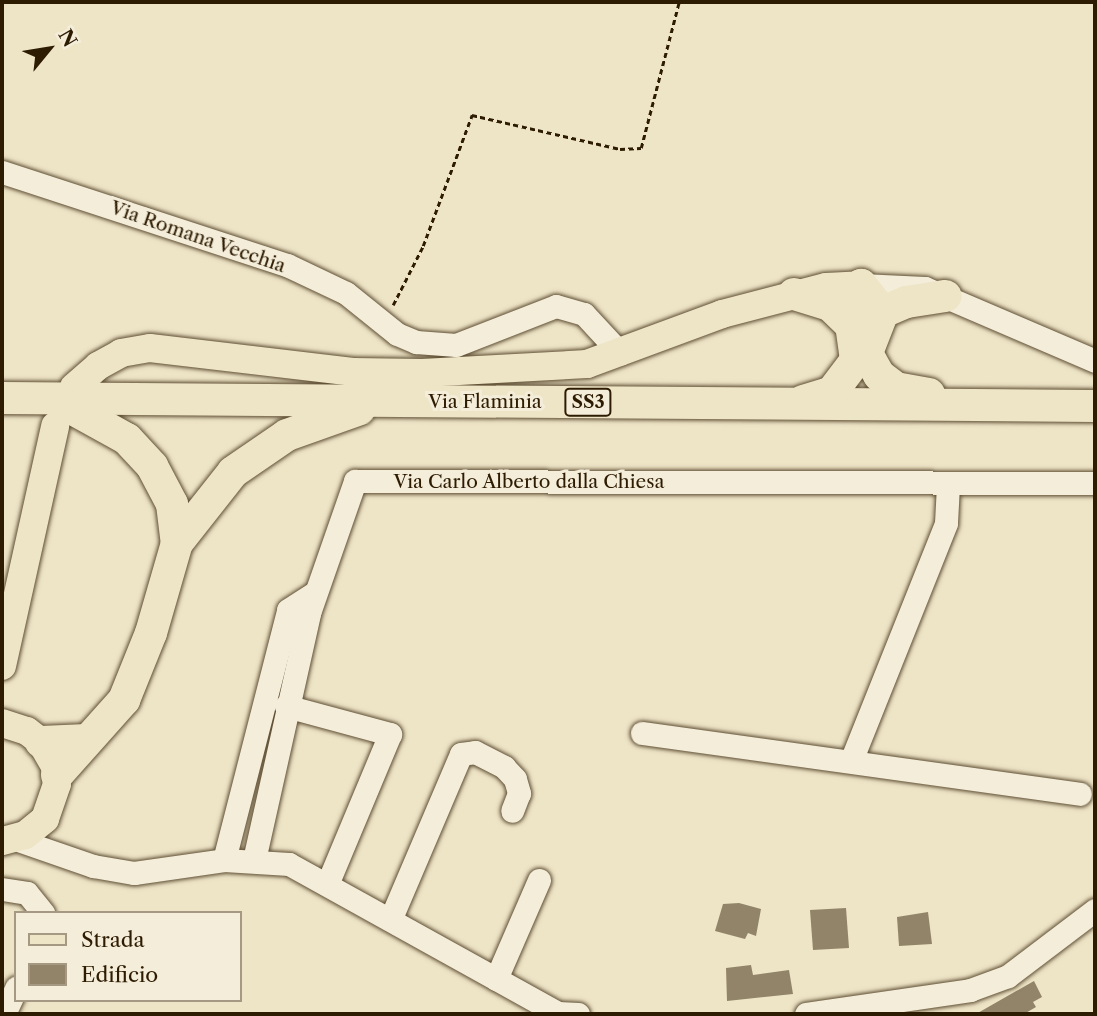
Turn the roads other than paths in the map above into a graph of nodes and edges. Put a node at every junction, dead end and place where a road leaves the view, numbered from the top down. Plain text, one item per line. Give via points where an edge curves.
1 (2, 172) edge
2 (861, 285) junction
3 (794, 294) junction
4 (946, 296) junction
5 (883, 312) junction
6 (853, 327) junction
7 (621, 354) junction
8 (1095, 361) edge
9 (2, 398) edge
10 (381, 401) junction
11 (795, 403) junction
12 (60, 404) junction
13 (960, 405) junction
14 (1095, 406) edge
15 (1095, 483) edge
16 (948, 485) junction
17 (177, 543) junction
18 (316, 592) junction
19 (2, 666) edge
20 (286, 706) junction
21 (15, 724) edge
22 (642, 733) dead end
23 (87, 740) junction
24 (851, 761) junction
25 (57, 775) junction
26 (1080, 794) dead end
27 (50, 811) junction
28 (512, 811) dead end
29 (8, 840) edge
30 (225, 860) junction
31 (254, 860) junction
32 (134, 873) junction
33 (539, 880) dead end
34 (328, 882) junction
35 (2, 889) edge
36 (1095, 910) edge
37 (41, 911) edge
38 (391, 918) junction
39 (496, 979) junction
40 (14, 992) edge
41 (907, 1007) edge
42 (4, 1014) edge
43 (578, 1014) edge
44 (806, 1014) edge

1 - 7 street, Via Romana Vecchia via 287,265 346,293 384,324 416,342 456,345 556,306 584,314
2 - 3 main road
2 - 4 street via 925,288
2 - 5 highway
2 - 6 highway via 849,310
3 - 6 highway via 831,305
3 - 7 main road via 722,314
4 - 5 highway via 907,302
4 - 8 street
5 - 13 highway via 867,353 879,375 896,388
6 - 11 highway via 856,360 847,376 832,392
7 - 12 main road via 586,364 422,373 285,366 150,348 121,353 98,366
9 - 12 highway, Via Flaminia / SS3
10 - 11 highway, Via Flaminia / SS3
10 - 12 highway, Via Flaminia / SS3
10 - 17 highway via 287,435 233,471
11 - 13 highway, Via Flaminia / SS3
12 - 17 highway via 127,439 152,466 172,504
12 - 19 main road
13 - 14 highway, Via Flaminia / SS3
15 - 16 street, Via Carlo Alberto dalla Chiesa
16 - 18 street, Via Carlo Alberto dalla Chiesa via 355,481
16 - 24 street via 946,523
17 - 23 highway via 137,673 113,715
18 - 20 street, Via Carlo Alberto dalla Chiesa
18 - 30 street via 288,610
20 - 31 street, Via Carlo Alberto dalla Chiesa
20 - 34 street via 390,734
21 - 23 highway
21 - 25 main road
22 - 24 street
23 - 25 highway
24 - 26 street
25 - 27 main road
27 - 29 main road via 35,829
27 - 32 street via 64,843
28 - 38 street via 519,793 505,767 475,752 461,754
29 - 32 street via 32,841 93,866
30 - 31 street
30 - 32 street
31 - 34 street via 289,864
33 - 39 street
34 - 38 street
35 - 37 street via 27,892
36 - 41 street via 1008,976
38 - 39 street
39 - 43 street via 558,1013
40 - 42 street
41 - 44 street

